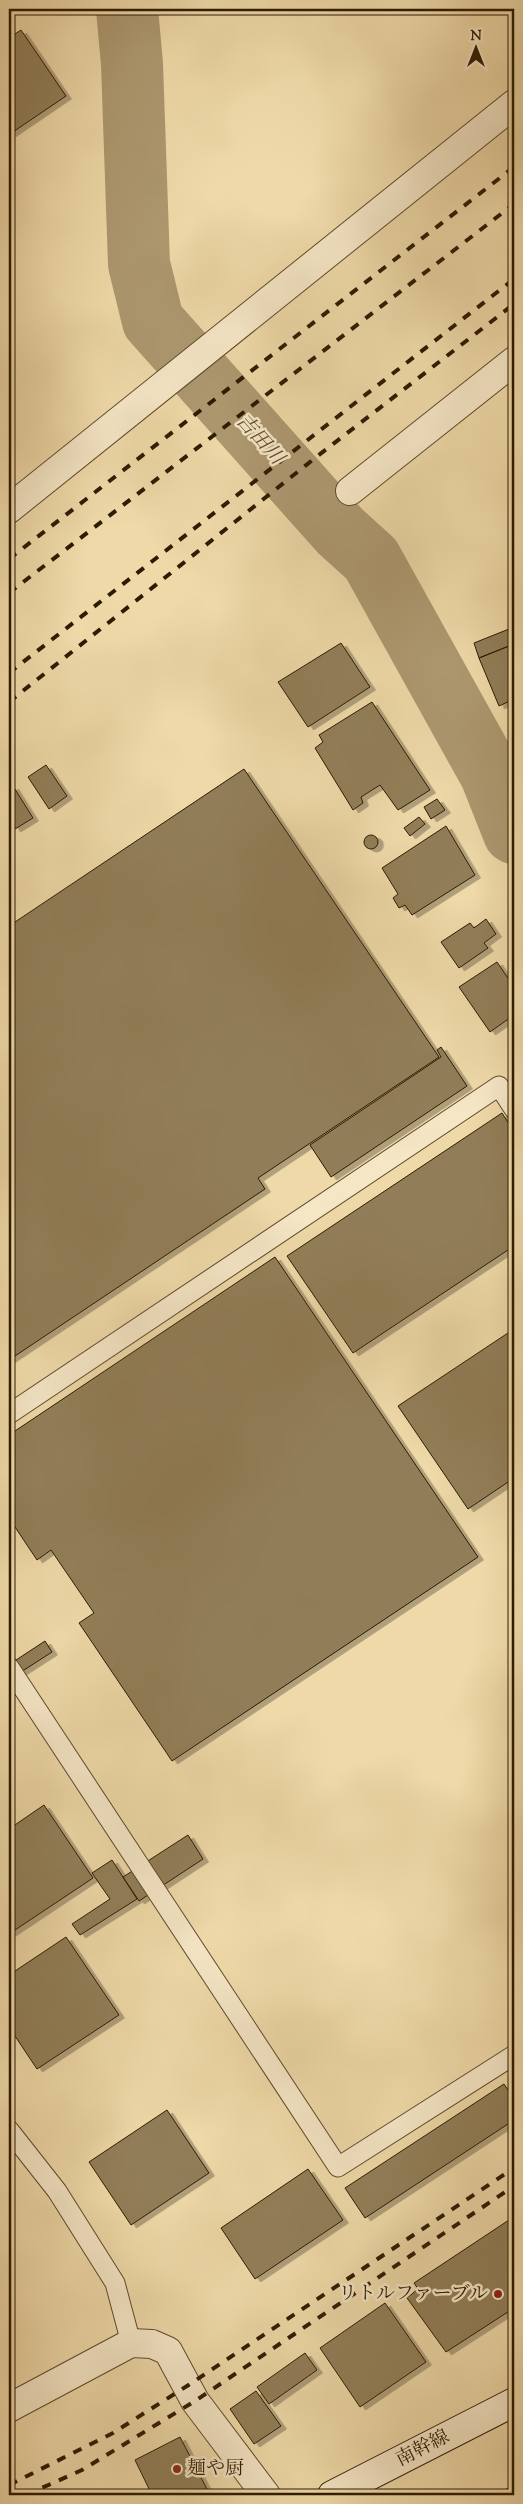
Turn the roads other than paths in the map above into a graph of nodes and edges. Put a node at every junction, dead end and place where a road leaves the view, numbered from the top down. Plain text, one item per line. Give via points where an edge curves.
1 (514, 104) edge
2 (514, 361) edge
3 (350, 491) dead end
4 (9, 509) edge
5 (514, 1109) edge
6 (9, 1414) edge
7 (9, 1667) edge
8 (514, 2054) edge
9 (9, 2130) edge
10 (131, 2343) junction
11 (514, 2402) edge
12 (9, 2408) edge
13 (266, 2495) edge
14 (332, 2495) edge

1 - 4 street
2 - 3 street
5 - 6 lane via 499,1086
7 - 8 lane via 338,2167
9 - 10 lane via 56,2191 115,2283
10 - 12 street
10 - 13 street via 152,2344 168,2352 195,2401
11 - 14 street, 南幹線

